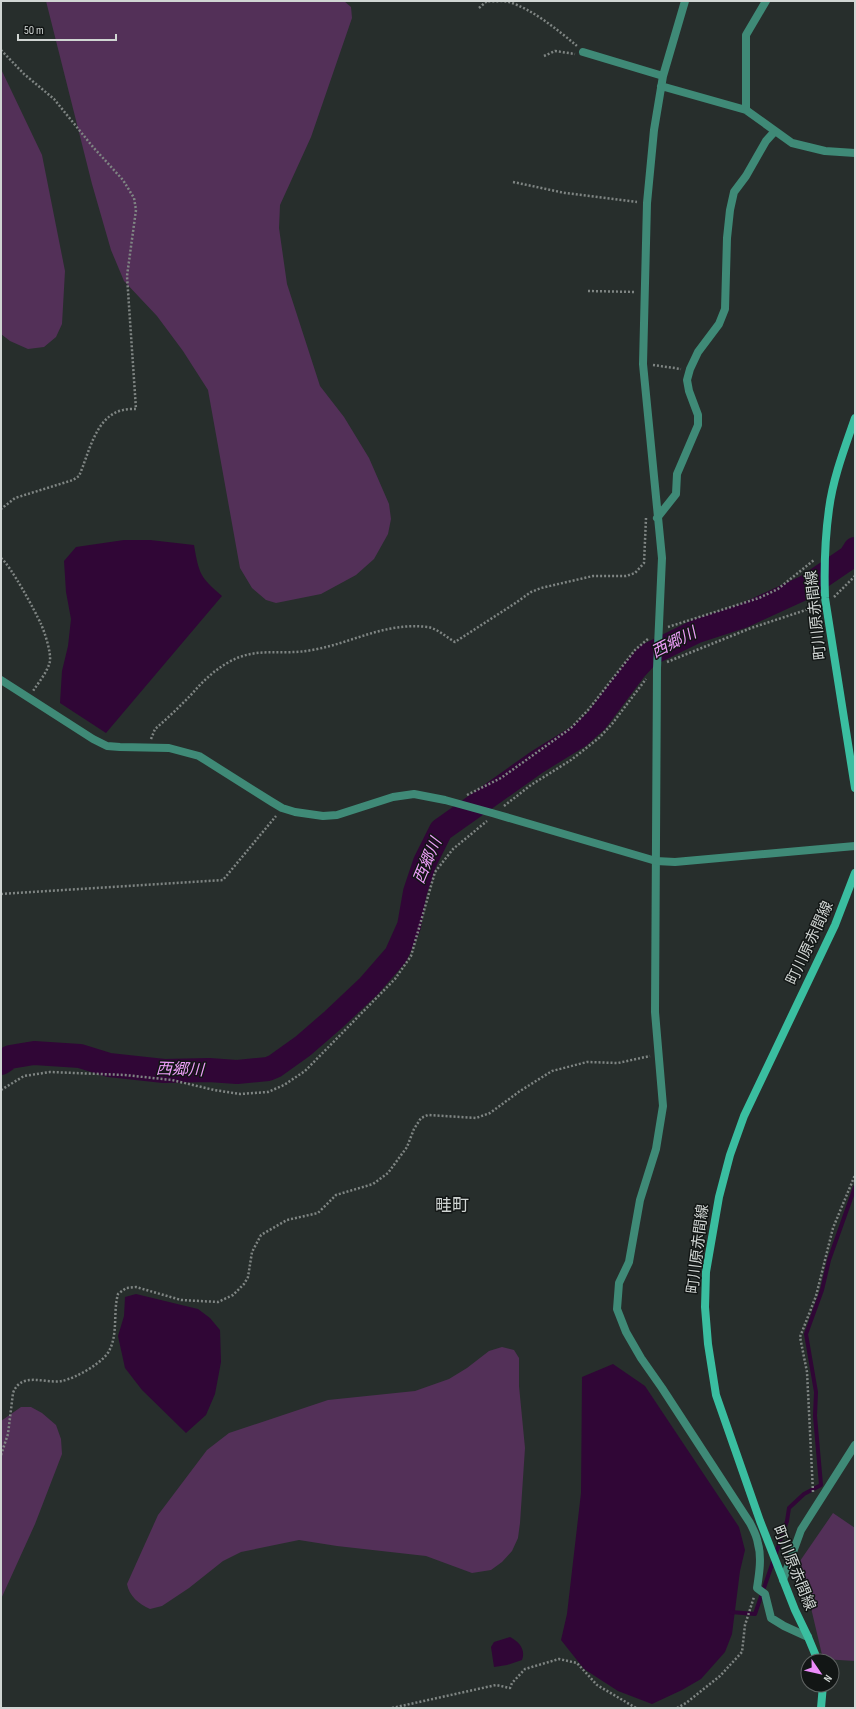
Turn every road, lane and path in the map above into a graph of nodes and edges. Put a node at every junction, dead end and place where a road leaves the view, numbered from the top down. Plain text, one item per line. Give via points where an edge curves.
1 (685, 1) edge
2 (766, 1) edge
3 (479, 8) dead end
4 (1, 50) edge
5 (583, 52) junction
6 (544, 56) dead end
7 (663, 76) junction
8 (661, 86) junction
9 (746, 110) junction
10 (775, 131) junction
11 (855, 153) edge
12 (513, 182) dead end
13 (647, 203) junction
14 (588, 291) dead end
15 (644, 292) junction
16 (643, 364) junction
17 (690, 370) junction
18 (855, 418) edge
19 (1, 509) edge
20 (646, 511) dead end
21 (657, 518) junction
22 (825, 551) junction
23 (1, 558) edge
24 (855, 576) edge
25 (826, 601) junction
26 (658, 630) junction
27 (657, 666) junction
28 (1, 680) edge
29 (29, 698) junction
30 (150, 747) junction
31 (855, 788) edge
32 (454, 802) junction
33 (282, 808) junction
34 (494, 813) junction
35 (855, 846) edge
36 (656, 861) junction
37 (855, 873) edge
38 (1, 894) edge
39 (659, 1055) junction
40 (1, 1090) edge
41 (855, 1175) edge
42 (855, 1445) edge
43 (1, 1456) edge
44 (813, 1496) dead end
45 (783, 1580) junction
46 (757, 1588) junction
47 (808, 1637) junction
48 (815, 1653) edge
49 (822, 1693) edge
50 (392, 1708) edge
51 (636, 1708) edge
52 (677, 1708) edge
53 (821, 1708) edge

1 - 7 street
2 - 9 street via 746,35
3 - 5 path via 487,1 508,2 537,16
4 - 19 path via 24,74 54,99 123,180 134,198 136,210 127,276 136,409 122,410 110,416 97,431 79,476 15,498
5 - 6 path via 569,54 555,51
5 - 7 street
7 - 8 street
8 - 9 street
8 - 13 street
9 - 10 street
10 - 11 street via 792,143
10 - 17 street via 734,192 726,238 725,309 719,324 698,352
12 - 13 path via 565,193
13 - 15 street
14 - 15 path
15 - 16 street
16 - 17 path
16 - 21 street
17 - 21 street via 687,380 698,415 698,425 677,474 676,494
18 - 22 main road, 町川原赤間線 via 829,508
20 - 30 path via 644,563 635,573 626,576 593,576 531,592 454,642 429,627 396,627 313,650 243,655 212,672 154,729
21 - 26 street via 662,558
22 - 25 main road, 町川原赤間線
22 - 26 path via 778,589 759,598
23 - 29 path via 11,570 46,638 50,660
24 - 25 path via 839,593
25 - 27 path
25 - 31 main road, 町川原赤間線
26 - 27 street
26 - 32 path via 635,650 571,728 501,778
27 - 34 path via 599,738
27 - 36 street
28 - 29 street
29 - 30 street via 107,746
30 - 33 street via 169,748 199,756
32 - 33 street via 414,794 393,797 337,815 323,816 301,814
32 - 34 street
33 - 38 path via 223,880
34 - 36 street
34 - 40 path via 453,848 435,872 411,956 395,979 305,1070 284,1086 268,1092 240,1094 172,1080 50,1072 24,1076
35 - 36 street via 675,862
36 - 39 street via 655,1012
37 - 45 main road, 町川原赤間線 via 835,925 744,1116 719,1197 706,1272 708,1344 716,1395
39 - 43 path via 618,1063 587,1062 552,1071 490,1113 476,1118 428,1115 421,1118 407,1147 388,1173 373,1184 336,1195 318,1213 287,1220 261,1235 252,1252 244,1284 233,1295 218,1302 181,1300 136,1287 126,1288 118,1294 113,1340 105,1358 95,1366 63,1380 50,1382 30,1379 20,1382 15,1387 8,1434
39 - 46 street via 663,1106 659,1135 640,1200 629,1262 619,1283 617,1309 626,1332 641,1358 750,1522 759,1552
41 - 44 path via 833,1228 816,1296 800,1337 807,1372
42 - 45 street via 801,1530
45 - 47 main road, 町川原赤間線
46 - 47 street via 765,1594 772,1618
46 - 52 path via 745,1625 742,1652 720,1676
47 - 48 main road, 町川原赤間線
49 - 53 main road
50 - 51 path via 496,1685 510,1688 526,1669 559,1659 577,1663 597,1685

